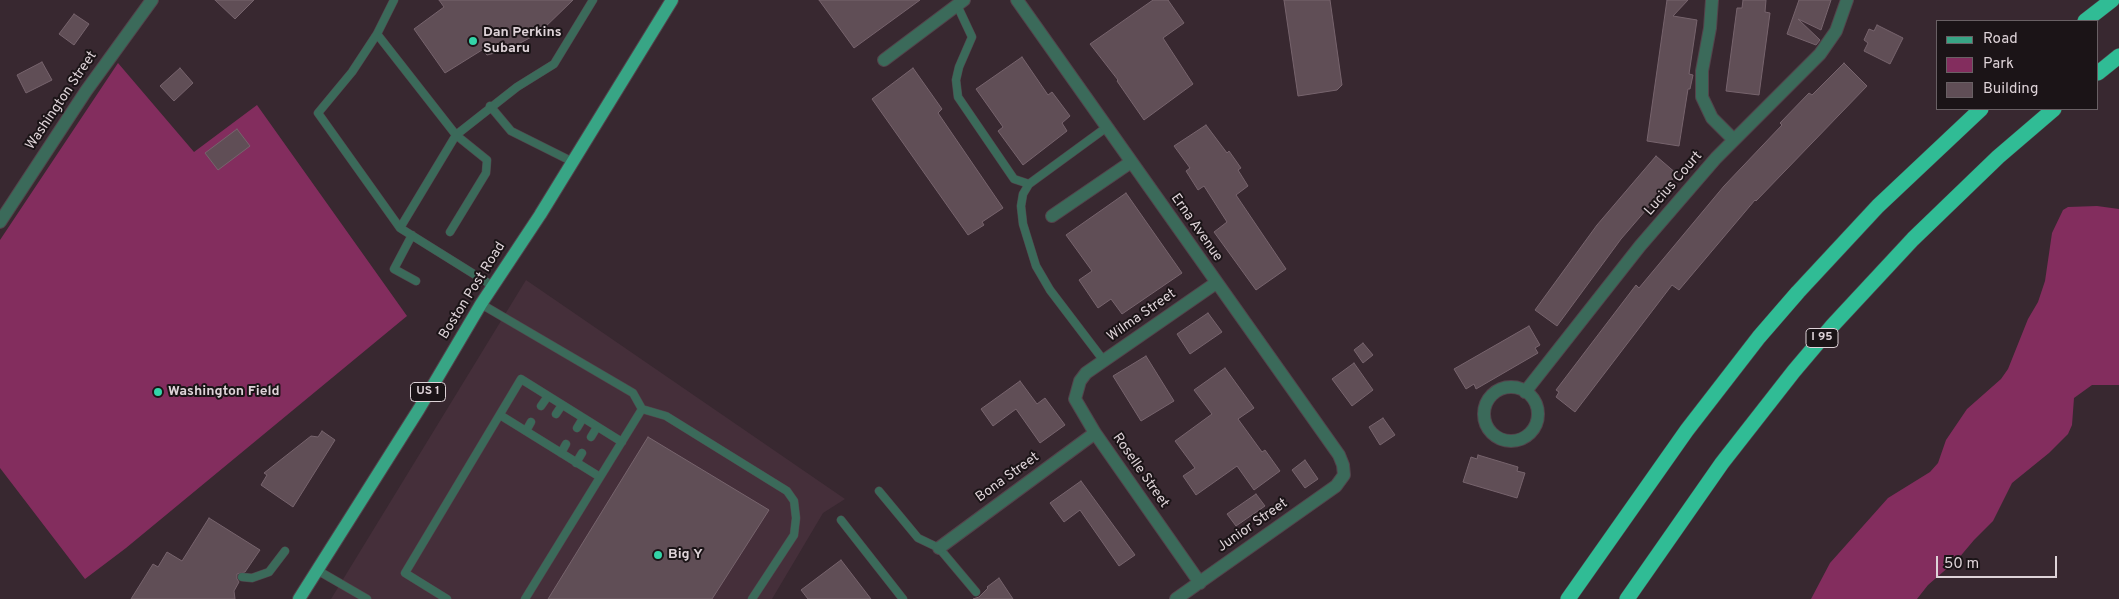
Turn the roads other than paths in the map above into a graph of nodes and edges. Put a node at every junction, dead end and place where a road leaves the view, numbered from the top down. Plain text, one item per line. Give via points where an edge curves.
1 (152, 0) edge
2 (394, 0) edge
3 (593, 0) edge
4 (672, 0) edge
5 (1017, 0) edge
6 (1712, 0) edge
7 (1847, 0) edge
8 (2112, 0) edge
9 (960, 3) edge
10 (2086, 20) edge
11 (377, 34) junction
12 (2119, 56) edge
13 (884, 60) dead end
14 (2099, 72) edge
15 (490, 106) junction
16 (1980, 110) edge
17 (2053, 110) edge
18 (1107, 127) junction
19 (456, 134) junction
20 (1734, 140) junction
21 (573, 162) junction
22 (1132, 162) junction
23 (1029, 184) junction
24 (1052, 216) dead end
25 (0, 222) edge
26 (400, 228) junction
27 (450, 232) dead end
28 (412, 235) junction
29 (416, 281) dead end
30 (1216, 283) junction
31 (493, 286) junction
32 (481, 304) junction
33 (1104, 361) junction
34 (1086, 374) joint
35 (1525, 392) junction
36 (548, 396) junction
37 (562, 405) junction
38 (541, 406) dead end
39 (642, 409) junction
40 (556, 414) dead end
41 (500, 415) junction
42 (583, 418) junction
43 (532, 422) dead end
44 (597, 427) junction
45 (576, 428) dead end
46 (526, 432) junction
47 (545, 432) dead end
48 (1095, 433) junction
49 (591, 437) dead end
50 (540, 440) junction
51 (622, 442) junction
52 (566, 444) dead end
53 (561, 453) junction
54 (582, 453) dead end
55 (576, 463) junction
56 (1344, 475) joint
57 (600, 478) junction
58 (879, 491) dead end
59 (841, 520) dead end
60 (939, 548) junction
61 (285, 551) dead end
62 (1654, 560) junction
63 (317, 570) junction
64 (242, 577) dead end
65 (1200, 583) junction
66 (976, 592) dead end
67 (299, 599) edge
68 (367, 599) edge
69 (447, 599) edge
70 (525, 599) edge
71 (752, 599) edge
72 (903, 599) edge
73 (1176, 599) edge
74 (1566, 599) edge
75 (1627, 599) edge
76 (1634, 599) edge

1 - 25 street, Washington Street via 86,91
2 - 11 lane
3 - 15 lane via 554,64
4 - 21 main road, Boston Post Road / US 1
5 - 18 street, Erna Avenue
6 - 20 street via 1702,71 1702,98 1712,118
7 - 20 street, Lucius Court via 1836,31 1820,54
8 - 10 highway
9 - 13 street
9 - 23 lane via 972,37 956,80 958,97 1014,180
11 - 19 lane
11 - 26 lane via 352,72 318,113
12 - 14 highway
15 - 19 lane
15 - 21 lane via 512,131
16 - 74 highway via 1878,206 1772,322 1686,430
17 - 62 highway, I 95 via 1920,232 1833,325 1722,463
18 - 22 street, Erna Avenue
18 - 23 lane
19 - 26 lane
19 - 27 lane via 487,160 486,173
20 - 35 street, Lucius Court via 1640,246
21 - 31 main road, Boston Post Road / US 1
22 - 24 street
22 - 30 street, Erna Avenue
23 - 33 lane via 1021,200 1021,214 1036,266 1050,290
26 - 28 lane
28 - 29 lane via 394,269
28 - 31 lane
30 - 33 street, Wilma Street
30 - 56 street, Erna Avenue via 1339,456
31 - 32 main road, Boston Post Road / US 1
32 - 39 lane via 633,393
32 - 63 main road, Boston Post Road / US 1
33 - 34 street, Wilma Street
34 - 48 street, Roselle Street via 1080,381 1075,399
35 - 35 street via 1507,388 1491,396 1484,413 1485,422 1496,436 1512,441 1533,429 1536,404
36 - 37 lane
36 - 38 lane
36 - 41 lane via 521,379
37 - 40 lane
37 - 42 lane
39 - 51 lane
39 - 71 lane via 666,416 787,491 794,501 794,535
41 - 46 lane
41 - 69 lane via 404,573
42 - 44 lane
42 - 45 lane
43 - 46 lane
44 - 49 lane
44 - 51 lane
46 - 50 lane
47 - 50 lane
48 - 60 street, Bona Street
48 - 65 street, Roselle Street
50 - 53 lane
51 - 57 lane
52 - 53 lane
53 - 55 lane
54 - 55 lane
55 - 57 lane
56 - 65 street, Junior Street via 1336,486
57 - 70 lane
58 - 60 lane via 918,538
59 - 72 lane
60 - 66 lane
61 - 64 lane via 269,572 252,578
62 - 75 highway, I 95
62 - 76 highway
63 - 67 main road, Boston Post Road / US 1
63 - 68 lane
65 - 73 street, Junior Street

